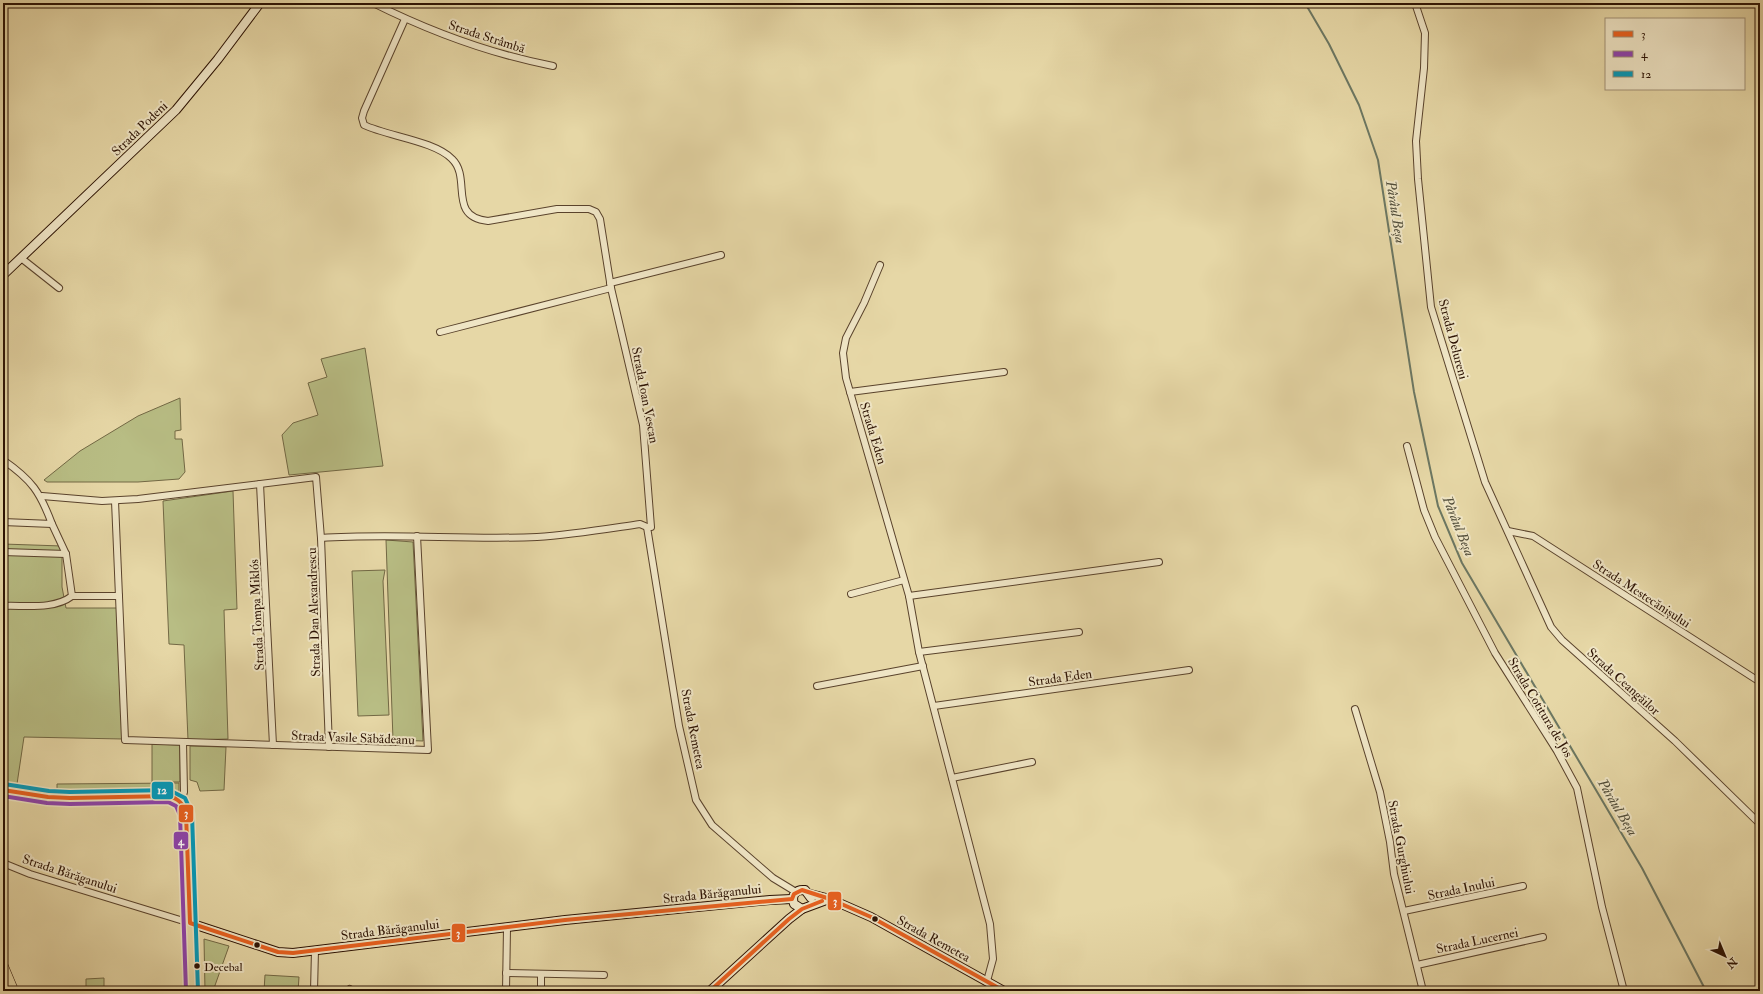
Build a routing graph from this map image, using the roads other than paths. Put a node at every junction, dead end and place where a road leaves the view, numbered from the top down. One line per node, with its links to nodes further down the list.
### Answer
1 (260, 3): 7 (street, Strada Podeni)
2 (373, 3): 4 (street, Strada Strâmbă)
3 (1415, 3): 23 (street, Strada Delureni)
4 (405, 19): 5 (street, Strada Strâmbă); 10 (street, Strada Ioan Vescan)
5 (553, 66)
6 (721, 255): 10 (street)
7 (21, 258): 9 (street, Strada Podeni); 11 (street)
8 (880, 265): 14 (street, Strada Eden)
9 (3, 275)
10 (611, 286): 12 (street); 22 (street, Strada Ioan Vescan)
11 (59, 288)
12 (440, 332)
13 (1004, 372): 14 (street, Strada Eden)
14 (850, 392): 29 (street, Strada Eden)
15 (1407, 446): 78 (street, Strada Cotitura de Jos)
16 (3, 460): 18 (street)
17 (260, 484): 19 (street); 25 (street, Strada Dan Alexandrescu); 44 (street, Strada Tompa Miklós)
18 (42, 496): 19 (street); 21 (street)
19 (115, 501): 32 (street, Strada Vasile Săbădeanu)
20 (3, 522): 21 (street)
21 (52, 524): 27 (street)
22 (647, 527): 24 (street); 53 (street, Strada Remetea)
23 (1508, 531): 39 (street, Strada Mestecănișului); 50 (street, Strada Ceangăilor)
24 (417, 536): 25 (street); 45 (street, Strada Vasile Săbădeanu)
25 (321, 538): 45 (street, Strada Dan Alexandrescu)
26 (3, 552): 27 (street)
27 (66, 554): 31 (street)
28 (1159, 562): 33 (street)
29 (904, 580): 30 (street); 33 (street, Strada Eden)
30 (851, 594)
31 (72, 596): 32 (street); 34 (street)
32 (119, 596): 43 (street, Strada Vasile Săbădeanu)
33 (909, 596): 36 (street, Strada Eden)
34 (3, 606)
35 (1079, 632): 36 (street)
36 (920, 652): 37 (street, Strada Eden)
37 (923, 666): 40 (street); 41 (street, Strada Eden)
38 (1189, 670): 41 (street, Strada Eden)
39 (1760, 682)
40 (818, 686)
41 (934, 706): 47 (street, Strada Eden)
42 (1355, 709): 58 (street, Strada Gurghiului)
43 (183, 742): 44 (street, Strada Vasile Săbădeanu); 49 (street)
44 (274, 745): 45 (street, Strada Vasile Săbădeanu)
45 (329, 747)
46 (1032, 762): 47 (street)
47 (952, 778): 69 (street, Strada Eden)
48 (3, 790): 49 (main road)
49 (181, 802): 60 (main road)
50 (1760, 824)
51 (3, 863): 60 (street, Strada Bărăganului)
52 (1523, 886): 58 (street, Strada Inului)
53 (796, 892): 54 (street); 56 (street)
54 (810, 894): 55 (street, Strada Remetea); 57 (street)
55 (830, 899): 57 (street); 69 (street, Strada Remetea)
56 (793, 902): 57 (street); 59 (street); 61 (street, Strada Bărăganului)
57 (805, 907): 59 (street)
58 (1404, 911): 64 (street, Strada Gurghiului)
59 (789, 919): 75 (street)
60 (190, 923): 63 (street, Strada Bărăganului); 71 (main road)
61 (507, 928): 63 (street, Strada Bărăganului); 66 (street)
62 (1543, 937): 64 (street, Strada Lucernei)
63 (315, 950): 72 (street)
64 (1417, 964): 77 (street, Strada Gurghiului)
65 (3, 965): 70 (main road)
66 (506, 973): 67 (street); 73 (street)
67 (541, 975): 68 (street); 74 (street)
68 (604, 975)
69 (987, 981): 76 (street, Strada Remetea)
70 (14, 991)
71 (192, 991)
72 (314, 991)
73 (506, 991)
74 (541, 991)
75 (710, 991)
76 (1004, 991)
77 (1423, 991)
78 (1624, 991)

